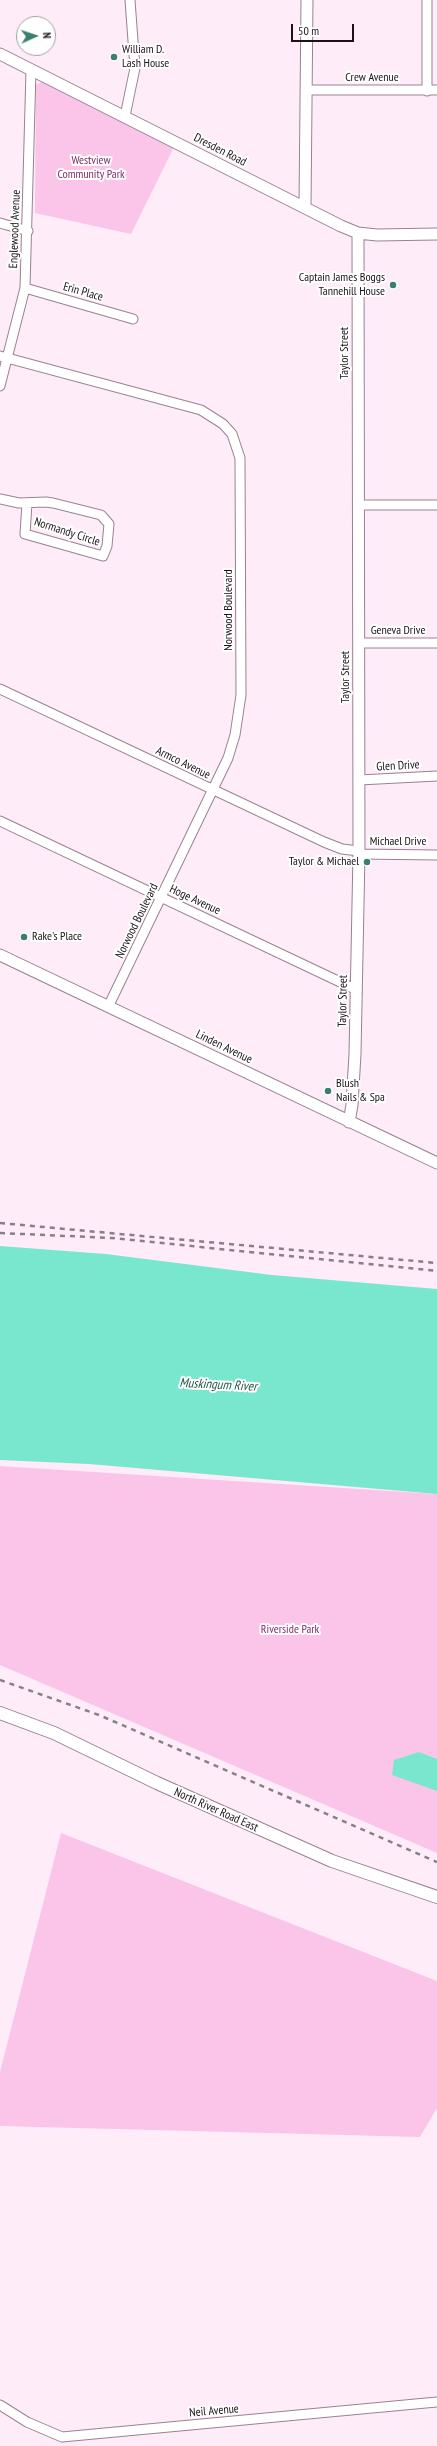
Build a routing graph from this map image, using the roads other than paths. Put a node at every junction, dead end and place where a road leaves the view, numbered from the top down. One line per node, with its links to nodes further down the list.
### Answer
1 (130, 0): 9 (street)
2 (307, 0): 6 (street)
3 (427, 0): 8 (street)
4 (0, 54): 5 (street, Dresden Road)
5 (31, 70): 9 (street, Dresden Road); 12 (street, Englewood Avenue)
6 (306, 90): 8 (street, Crew Avenue); 10 (street)
7 (437, 90): 8 (street, Crew Avenue)
8 (427, 91)
9 (125, 116): 10 (street, Dresden Road)
10 (305, 207): 13 (street, Dresden Road)
11 (0, 223): 12 (street)
12 (28, 231): 15 (street, Englewood Avenue)
13 (358, 233): 14 (street, Dresden Road); 21 (street, Taylor Street)
14 (437, 234)
15 (25, 288): 16 (street, Erin Place); 17 (street, Englewood Avenue)
16 (133, 318)
17 (3, 357): 18 (street, Englewood Avenue); 28 (street, Norwood Boulevard)
18 (0, 386)
19 (0, 499): 20 (street, Normandy Circle)
20 (27, 503): 20 (street, Normandy Circle)
21 (358, 505): 22 (street); 23 (street, Taylor Street)
22 (437, 505)
23 (360, 643): 24 (street, Geneva Drive); 27 (street, Taylor Street)
24 (437, 643)
25 (0, 689): 28 (street, Armco Avenue)
26 (437, 776): 27 (street, Glen Drive)
27 (359, 780): 30 (street, Taylor Street)
28 (212, 790): 30 (street, Armco Avenue); 32 (street, Norwood Boulevard)
29 (0, 821): 32 (street, Hoge Avenue)
30 (359, 853): 31 (street, Michael Drive); 34 (street, Taylor Street)
31 (437, 855)
32 (162, 898): 34 (street, Hoge Avenue); 35 (street, Norwood Boulevard)
33 (0, 955): 35 (street, Linden Avenue)
34 (357, 990): 36 (street, Taylor Street)
35 (108, 1007): 36 (street, Linden Avenue)
36 (349, 1122): 37 (street, Linden Avenue)
37 (437, 1163)
38 (0, 1712): 39 (main road, North River Road East)
39 (437, 1897)
40 (437, 2402): 41 (street, Neil Avenue)
41 (0, 2405)

